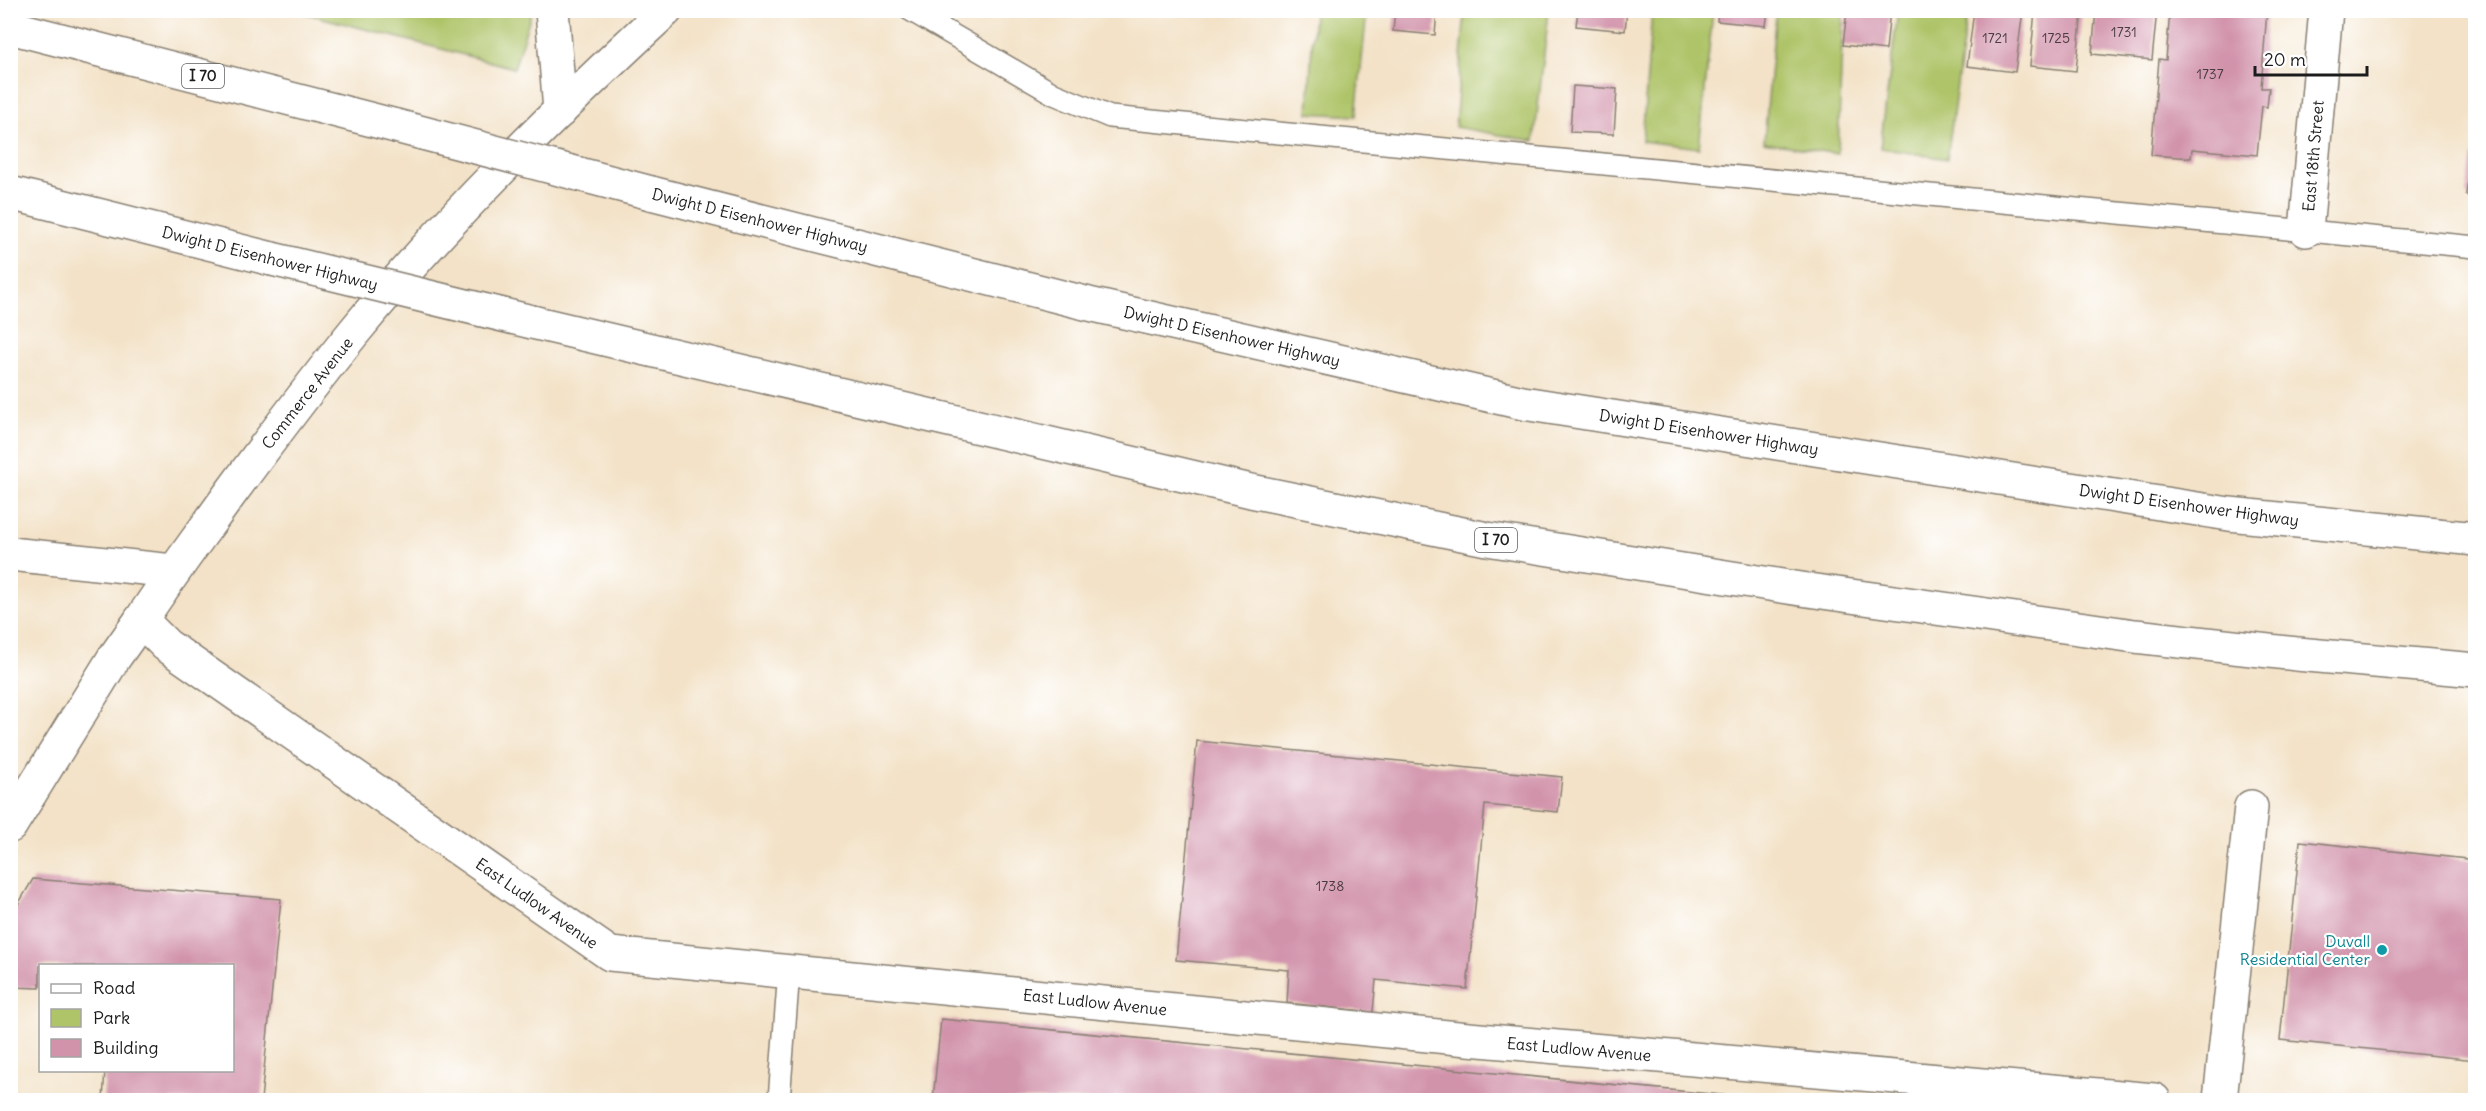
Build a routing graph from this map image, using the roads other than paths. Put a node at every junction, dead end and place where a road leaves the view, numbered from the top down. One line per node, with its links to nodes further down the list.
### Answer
1 (552, 10): 6 (main road)
2 (666, 10): 6 (main road, Commerce Avenue)
3 (910, 10): 8 (lane)
4 (2326, 10): 8 (main road, East 18th Street)
5 (10, 27): 10 (main road, Dwight D Eisenhower Highway / I 70, bridge)
6 (560, 111): 12 (main road, Commerce Avenue)
7 (10, 194): 14 (main road, Dwight D Eisenhower Highway / I 70, bridge)
8 (2306, 230): 9 (lane)
9 (2475, 247)
10 (2475, 539)
11 (10, 554): 12 (main road)
12 (173, 571): 13 (main road, Commerce Avenue)
13 (141, 620): 16 (main road, Commerce Avenue); 17 (main road, East Ludlow Avenue)
14 (2475, 670)
15 (2251, 807): 20 (main road)
16 (10, 826)
17 (789, 971): 18 (lane); 19 (main road, East Ludlow Avenue)
18 (779, 1101)
19 (2154, 1101)
20 (2220, 1101)

